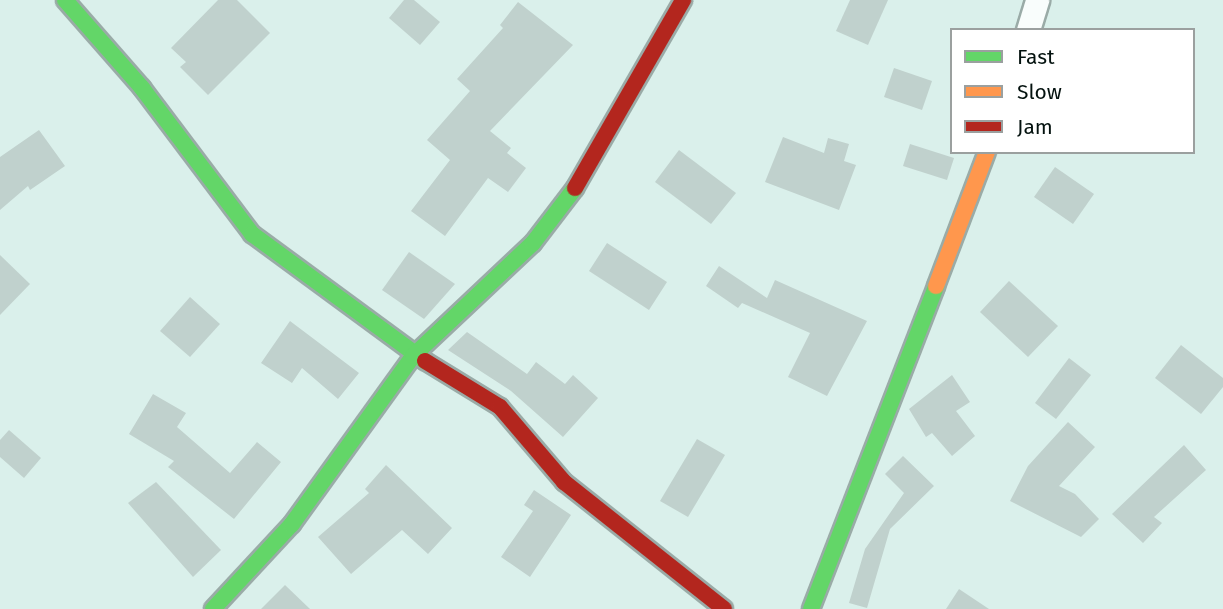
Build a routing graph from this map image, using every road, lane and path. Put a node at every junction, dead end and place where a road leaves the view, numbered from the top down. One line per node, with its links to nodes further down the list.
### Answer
1 (65, 0): 6 (street)
2 (683, 0): 6 (street)
3 (1037, 0): 4 (street)
4 (1029, 28)
5 (987, 154): 9 (street)
6 (413, 356): 7 (street); 8 (street)
7 (213, 609)
8 (724, 609)
9 (811, 609)

